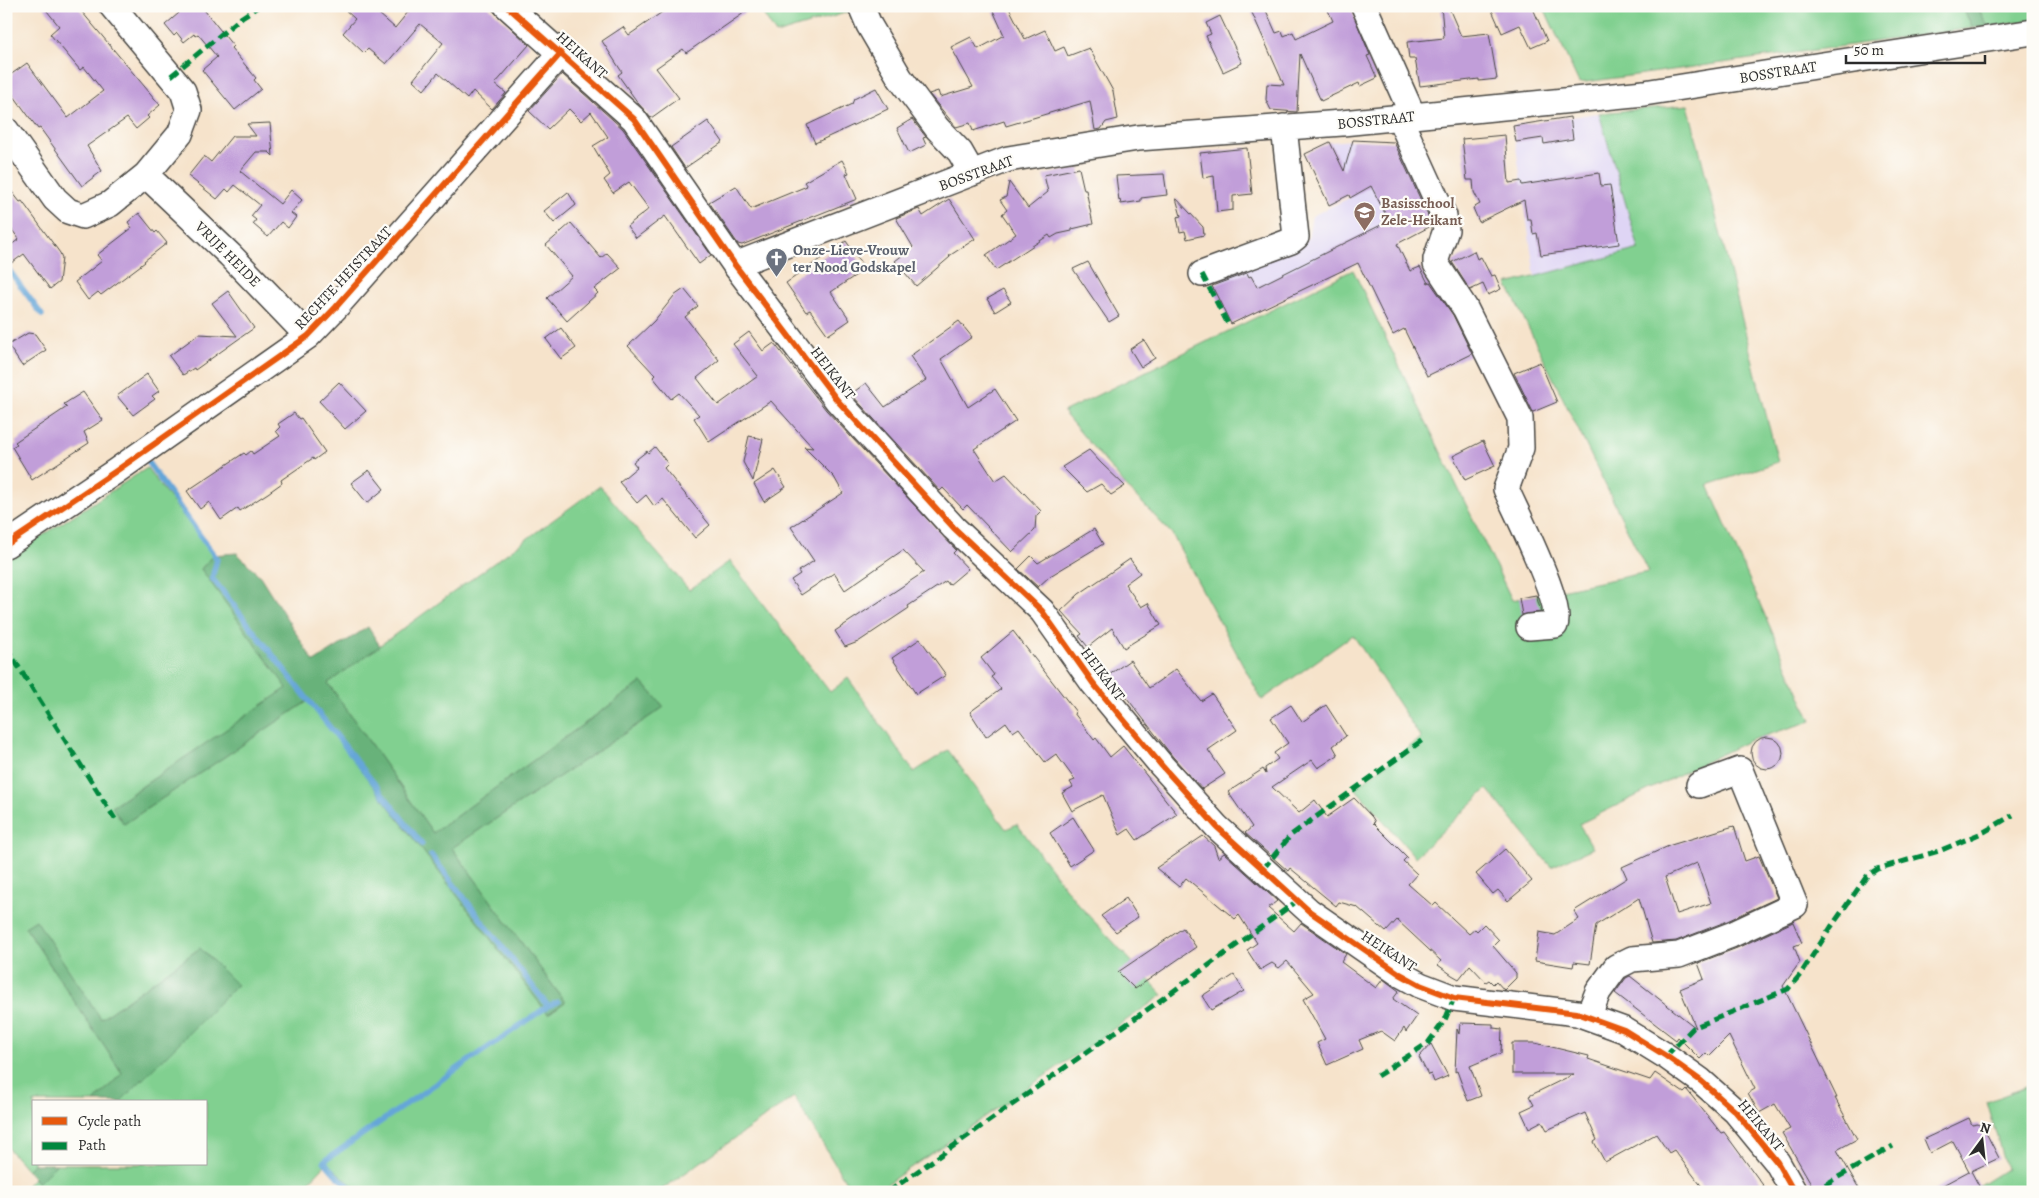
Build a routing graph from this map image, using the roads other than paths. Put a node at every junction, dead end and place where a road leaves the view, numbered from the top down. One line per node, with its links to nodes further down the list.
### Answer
1 (112, 6): 11 (street)
2 (507, 6): 6 (street, HEIKANT)
3 (861, 6): 10 (street)
4 (1364, 6): 7 (street)
5 (2033, 32): 7 (street, BOSSTRAAT)
6 (561, 53): 12 (street, HEIKANT); 14 (street, RECHTE HEISTRAAT)
7 (1406, 117): 8 (street, BOSSTRAAT); 16 (street)
8 (1284, 127): 10 (street, BOSSTRAAT); 13 (street)
9 (6, 130): 11 (street)
10 (972, 173): 12 (street, BOSSTRAAT)
11 (146, 175): 14 (street, VRIJE HEIDE)
12 (735, 264): 18 (street, HEIKANT)
13 (1202, 274)
14 (308, 336): 15 (street, RECHTE HEISTRAAT)
15 (6, 545)
16 (1529, 627)
17 (1699, 785): 18 (street)
18 (1588, 1017): 19 (street, HEIKANT)
19 (1794, 1192)

